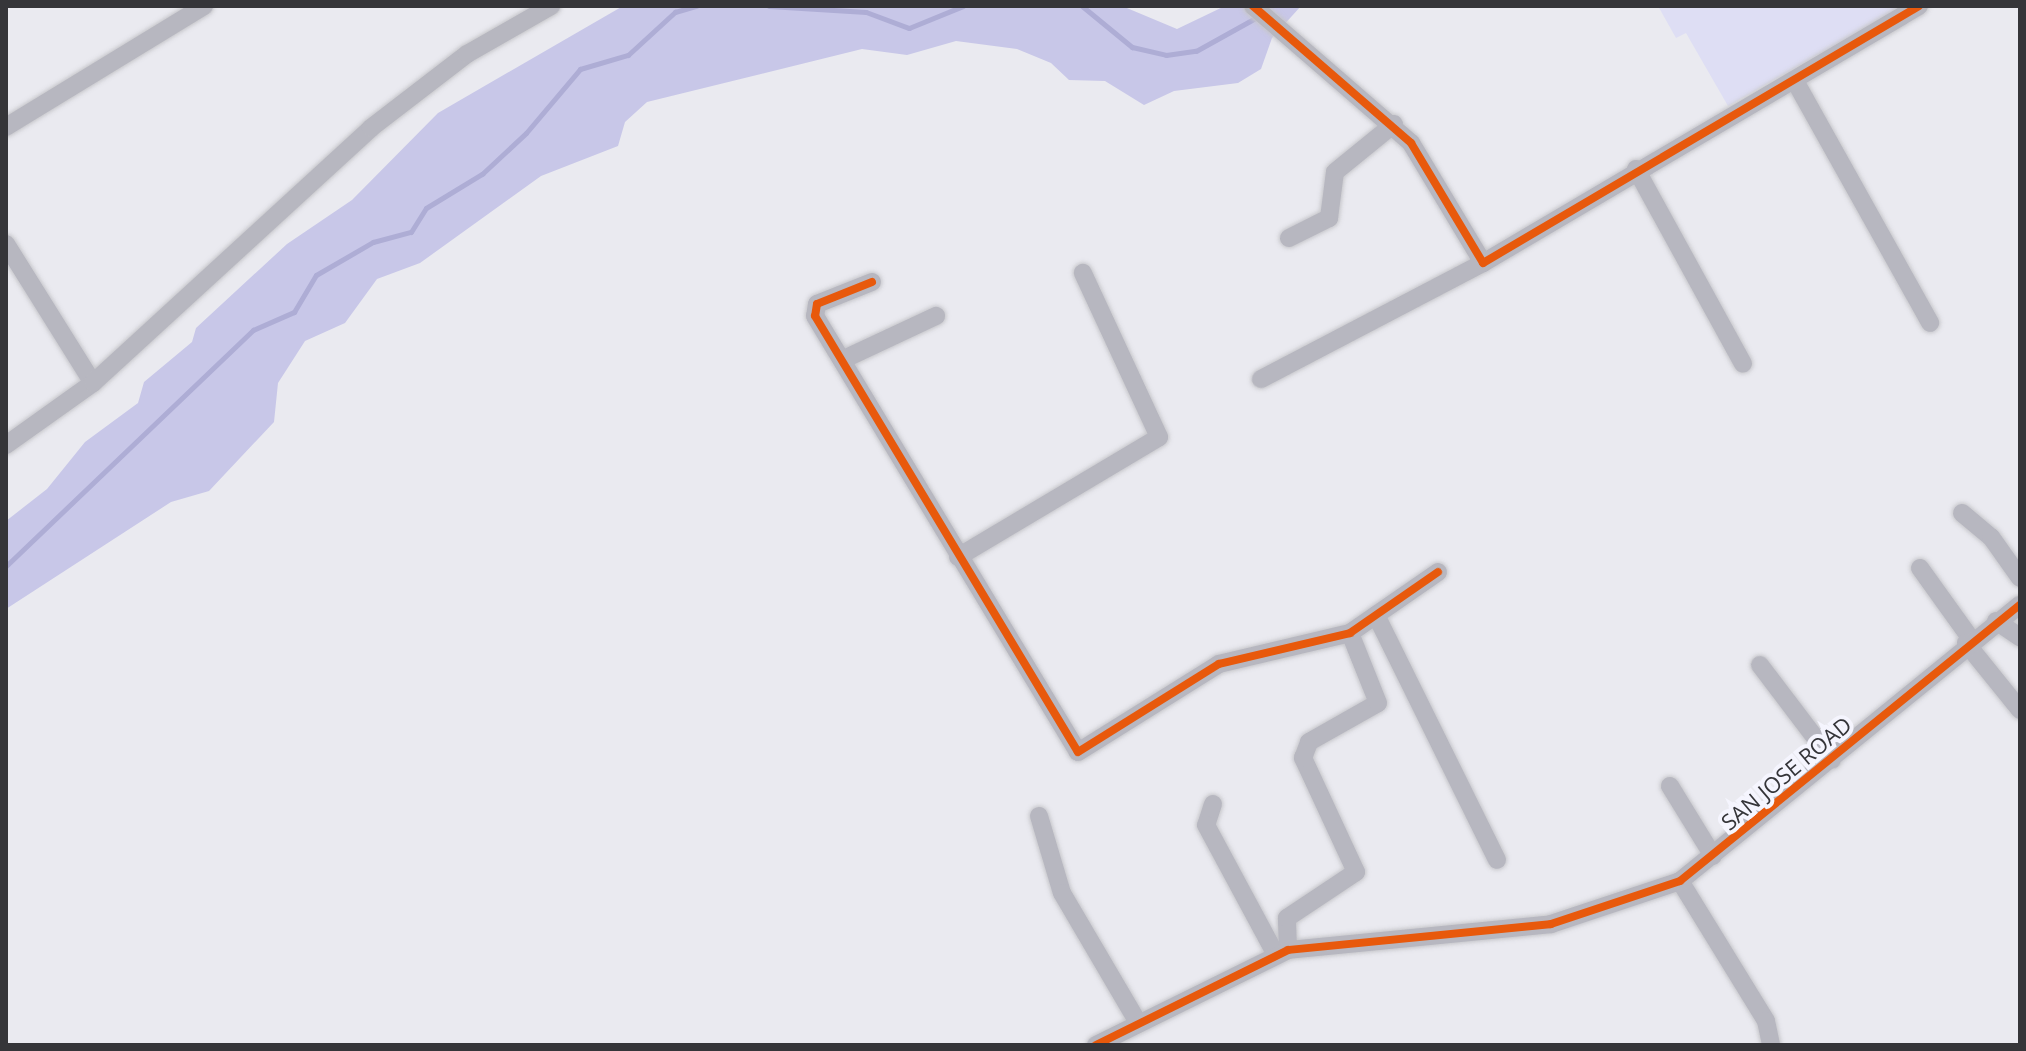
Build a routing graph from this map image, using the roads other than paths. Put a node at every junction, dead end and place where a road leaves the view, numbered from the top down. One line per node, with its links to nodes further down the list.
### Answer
1 (204, 6): 7 (street)
2 (551, 6): 19 (street)
3 (1253, 6): 6 (street)
4 (1919, 6): 5 (street)
5 (1795, 81): 8 (street); 15 (street)
6 (1394, 124): 9 (street); 11 (street)
7 (6, 127)
8 (1636, 169): 11 (street); 17 (street)
9 (1289, 238)
10 (6, 244): 19 (street)
11 (1483, 263): 18 (street)
12 (1083, 273): 22 (street)
13 (872, 282): 16 (street)
14 (936, 316): 16 (street)
15 (1930, 323)
16 (842, 360): 22 (street)
17 (1743, 364)
18 (1261, 379)
19 (93, 383): 20 (street)
20 (6, 445)
21 (1962, 513): 25 (street)
22 (958, 557): 29 (street)
23 (1920, 568): 31 (street)
24 (1438, 572): 27 (street)
25 (2020, 578)
26 (2020, 605): 28 (street, SAN JOSE ROAD)
27 (1376, 615): 29 (street); 39 (street)
28 (1996, 621): 30 (street); 31 (street, SAN JOSE ROAD)
29 (1350, 633): 41 (street)
30 (2020, 637)
31 (1968, 641): 33 (street); 34 (street, SAN JOSE ROAD)
32 (1760, 665): 34 (street)
33 (2020, 710)
34 (1832, 760): 38 (street, SAN JOSE ROAD)
35 (1670, 786): 38 (street)
36 (1213, 804): 41 (street)
37 (1039, 816): 42 (street)
38 (1713, 856): 40 (street, SAN JOSE ROAD)
39 (1497, 860)
40 (1680, 881): 41 (street, SAN JOSE ROAD); 44 (street)
41 (1282, 952): 42 (street, SAN JOSE ROAD)
42 (1136, 1019): 43 (street, SAN JOSE ROAD)
43 (1096, 1045)
44 (1771, 1045)

